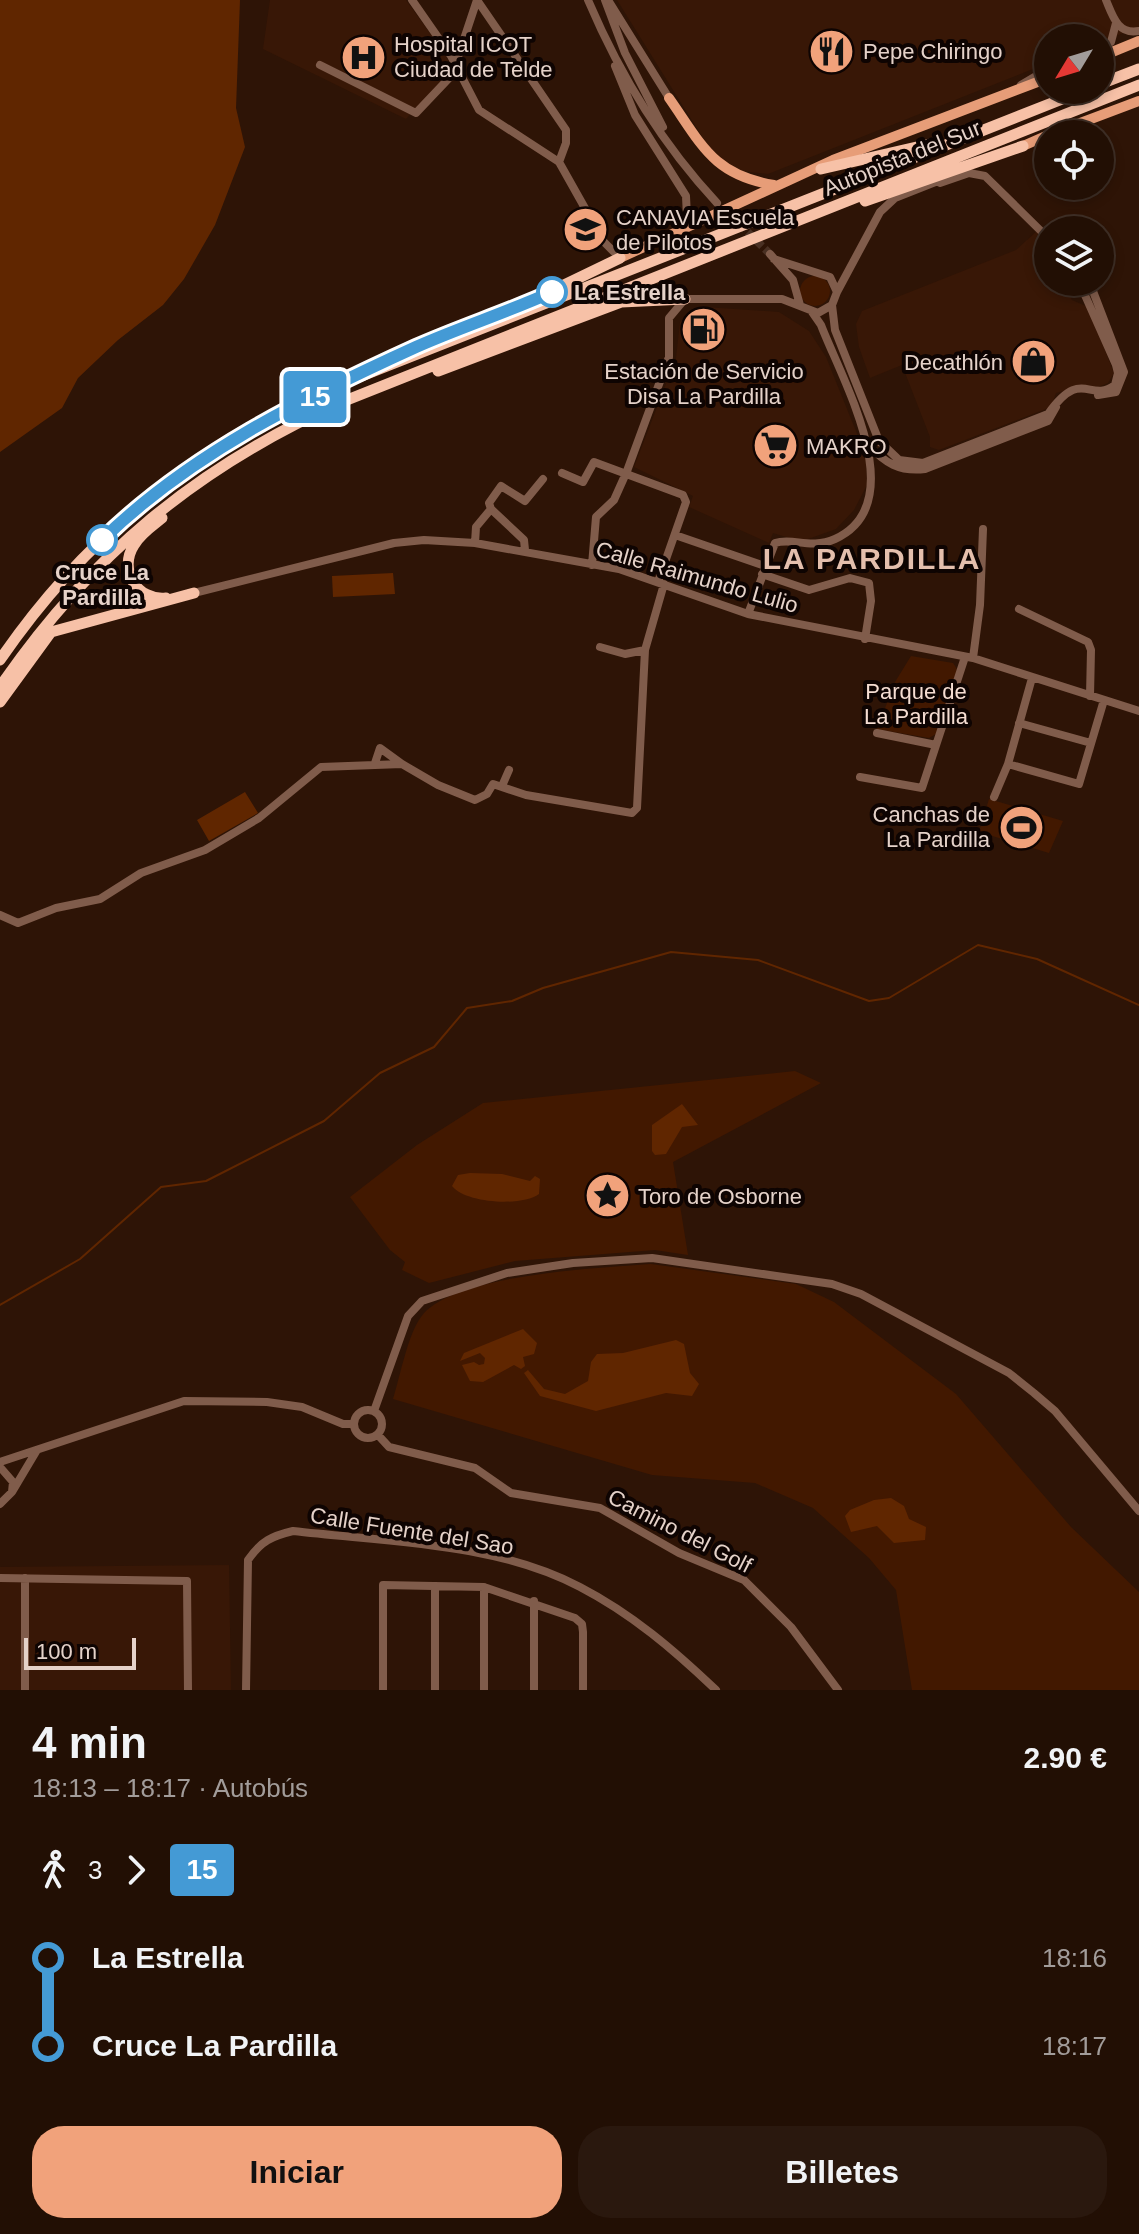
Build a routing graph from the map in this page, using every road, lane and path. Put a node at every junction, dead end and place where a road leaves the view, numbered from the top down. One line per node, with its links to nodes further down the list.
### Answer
1 (412, 0): 13 (street)
2 (477, 0): 13 (street); 27 (street)
3 (588, 0): 10 (street)
4 (606, 0): 20 (street); 28 (street)
5 (1106, 0): 6 (street)
6 (1116, 23): 7 (street); 8 (street)
7 (1114, 31)
8 (1139, 31)
9 (1139, 41): 11 (main road)
10 (611, 50): 28 (street); 35 (street)
11 (1114, 51)
12 (320, 65): 13 (street)
13 (455, 66): 27 (street)
14 (1139, 68): 16 (highway)
15 (1034, 77): 19 (street)
16 (1114, 78)
17 (1034, 83): 19 (main road)
18 (1139, 85): 33 (highway, Autopista del Sur)
19 (1001, 96): 29 (main road)
20 (669, 98): 30 (main road)
21 (1139, 101): 23 (main road)
22 (1050, 104): 24 (highway, Autopista del Sur)
23 (1089, 120)
24 (966, 137): 29 (highway); 46 (highway, Autopista del Sur)
25 (1034, 142): 26 (main road)
26 (1023, 146): 31 (street); 33 (highway)
27 (559, 162): 36 (street)
28 (689, 168): 32 (street)
29 (821, 169): 30 (main road)
30 (776, 185): 35 (main road)
31 (923, 187): 34 (street); 39 (street)
32 (717, 203)
33 (803, 219): 47 (highway, Autopista del Sur)
34 (1034, 224)
35 (676, 234): 37 (main road)
36 (604, 242): 37 (street); 38 (street)
37 (620, 258): 38 (highway)
38 (601, 266): 46 (highway)
39 (837, 292): 43 (street); 44 (street)
40 (1092, 296): 43 (street)
41 (1093, 296): 48 (street)
42 (685, 299): 44 (street); 47 (highway); 49 (street)
43 (832, 305): 45 (street)
44 (800, 306): 45 (street)
45 (812, 312): 48 (street)
46 (334, 387): 68 (highway, Autopista del Sur)
47 (342, 402): 52 (highway, Autopista del Sur)
48 (868, 444): 59 (street)
49 (627, 471): 50 (street); 55 (street); 58 (street)
50 (562, 473)
51 (543, 479): 53 (street)
52 (182, 493): 61 (highway); 70 (highway, Autopista del Sur)
53 (491, 509): 56 (street); 57 (street)
54 (983, 529): 67 (street)
55 (675, 535): 59 (street); 60 (street)
56 (475, 543): 57 (street, Calle Raimundo Lulio); 61 (street, Calle Raimundo Lulio)
57 (525, 550): 58 (street, Calle Raimundo Lulio)
58 (592, 565): 60 (street, Calle Raimundo Lulio)
59 (764, 570): 63 (street); 64 (street)
60 (661, 583): 63 (street, Calle Raimundo Lulio); 66 (street)
61 (194, 593): 73 (highway)
62 (1019, 609): 71 (street)
63 (748, 614): 64 (street, Calle Raimundo Lulio)
64 (865, 639): 67 (street, Calle Raimundo Lulio)
65 (600, 647): 66 (street)
66 (645, 650): 84 (street)
67 (969, 657): 69 (street, Calle Raimundo Lulio); 78 (street)
68 (0, 660)
69 (1032, 678): 71 (street, Calle Raimundo Lulio); 75 (street)
70 (0, 687)
71 (1090, 696): 72 (street, Calle Raimundo Lulio)
72 (1104, 700): 74 (street, Calle Raimundo Lulio); 77 (street)
73 (0, 702)
74 (1139, 711)
75 (1019, 723): 77 (street); 81 (street)
76 (877, 733): 78 (street)
77 (1091, 743): 81 (street)
78 (936, 745): 83 (street)
79 (375, 763): 80 (street); 80 (street); 86 (street)
80 (402, 764): 84 (street)
81 (1008, 764): 85 (street)
82 (509, 770): 84 (street)
83 (860, 777)
84 (502, 786)
85 (994, 797)
86 (0, 915)
87 (374, 1411): 88 (street); 89 (street); 94 (street)
88 (354, 1424): 89 (street); 90 (street)
89 (378, 1435): 109 (street, Camino del Golf)
90 (40, 1447): 91 (street); 92 (street)
91 (0, 1464): 92 (street)
92 (12, 1492): 93 (street)
93 (0, 1504)
94 (1139, 1511)
95 (0, 1578): 96 (street)
96 (25, 1578): 100 (street); 101 (street)
97 (435, 1586): 98 (street); 103 (street); 104 (street)
98 (484, 1587): 99 (street); 105 (street)
99 (534, 1601): 106 (street); 107 (street)
100 (25, 1690)
101 (188, 1690)
102 (246, 1690): 108 (street, Calle Fuente del Sao)
103 (383, 1690)
104 (435, 1690)
105 (484, 1690)
106 (534, 1690)
107 (583, 1690)
108 (716, 1690)
109 (838, 1690)

